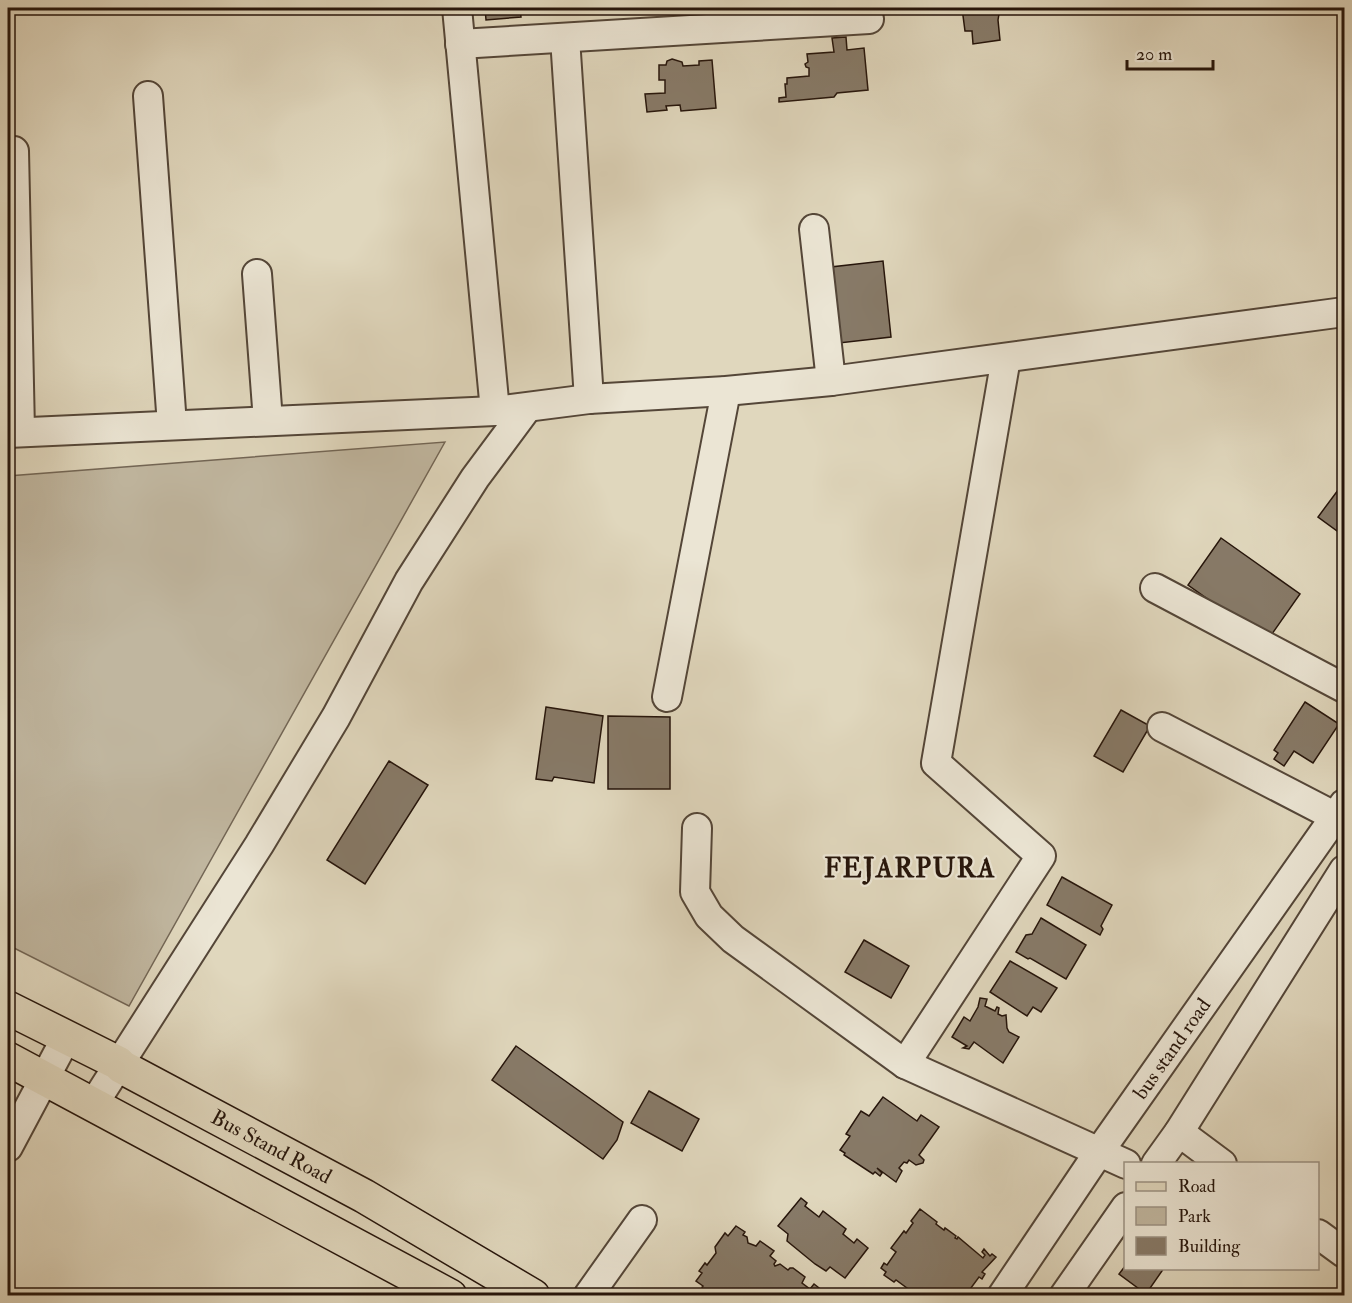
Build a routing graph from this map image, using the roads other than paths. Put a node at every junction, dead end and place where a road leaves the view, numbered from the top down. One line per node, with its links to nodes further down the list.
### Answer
1 (457, 8): 4 (street)
2 (869, 19): 3 (street)
3 (564, 38): 4 (street); 13 (street)
4 (460, 44): 15 (street)
5 (148, 96): 17 (street)
6 (14, 152): 18 (street)
7 (814, 229): 11 (street)
8 (257, 274): 16 (street)
9 (1344, 312): 10 (street)
10 (1006, 358): 11 (street); 30 (street)
11 (831, 381): 12 (street)
12 (726, 391): 13 (street); 21 (street)
13 (589, 399): 14 (street)
14 (527, 408): 15 (street); 29 (street)
15 (495, 411): 16 (street)
16 (268, 421): 17 (street)
17 (172, 425): 18 (street)
18 (14, 432)
19 (1155, 588): 20 (street)
20 (1344, 688)
21 (667, 697)
22 (1162, 728): 23 (street)
23 (1340, 810): 35 (street, bus stand road)
24 (697, 828): 30 (street)
25 (1344, 870): 33 (street)
26 (8, 1008): 27 (main road, Bus Stand Road)
27 (66, 1038): 29 (main road, Bus Stand Road); 31 (street)
28 (8, 1059): 31 (main road)
29 (118, 1063): 32 (street); 45 (main road, Bus Stand Road)
30 (905, 1064): 35 (street)
31 (45, 1079): 32 (main road); 34 (street)
32 (93, 1105): 44 (main road)
33 (1179, 1132): 36 (street); 37 (street)
34 (8, 1147)
35 (1099, 1152): 38 (street); 47 (street, bus stand road)
36 (1157, 1162)
37 (1219, 1162)
38 (1124, 1164)
39 (1124, 1209): 43 (street)
40 (642, 1220): 46 (street)
41 (1319, 1235): 42 (street)
42 (1344, 1253)
43 (1069, 1294)
44 (450, 1296)
45 (533, 1296)
46 (588, 1296)
47 (1002, 1296)

